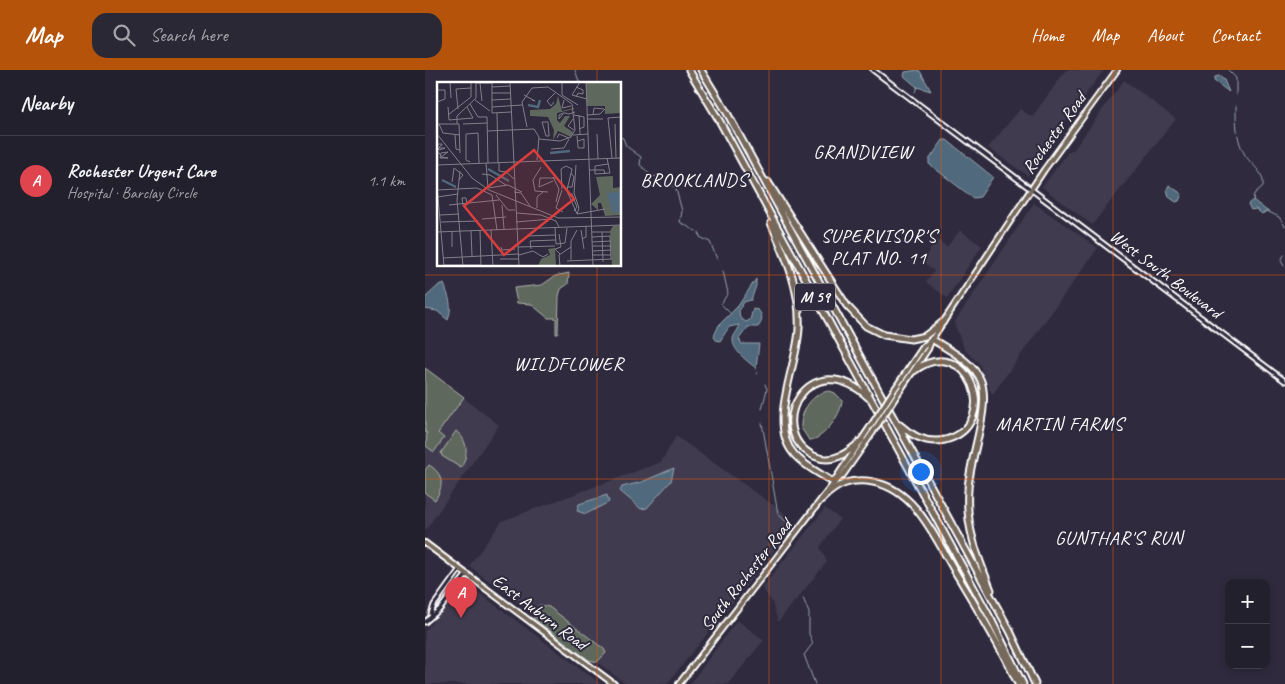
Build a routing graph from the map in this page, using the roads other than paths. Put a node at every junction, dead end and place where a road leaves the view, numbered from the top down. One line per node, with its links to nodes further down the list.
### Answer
1 (689, 70): 7 (highway, M 59)
2 (701, 70): 5 (highway, M 59)
3 (873, 70): 6 (street, West South Boulevard)
4 (1117, 70): 6 (main road, Rochester Road)
5 (745, 145): 8 (highway); 13 (highway, M 59)
6 (1031, 189): 8 (main road, South Rochester Road); 11 (street, West South Boulevard)
7 (758, 192): 12 (highway, M 59); 15 (highway)
8 (943, 322): 9 (main road, South Rochester Road)
9 (932, 339): 10 (main road, South Rochester Road); 14 (main road, South Rochester Road, bridge); 21 (highway)
10 (914, 371): 13 (highway); 15 (main road, South Rochester Road, bridge)
11 (1285, 381)
12 (873, 402): 14 (highway); 26 (highway, M 59)
13 (895, 421): 21 (highway, M 59)
14 (862, 440): 15 (main road, South Rochester Road)
15 (834, 483): 16 (main road, South Rochester Road)
16 (822, 499): 24 (main road, South Rochester Road); 25 (highway)
17 (425, 543): 18 (main road, East Auburn Road)
18 (460, 569): 19 (main road, East Auburn Road); 20 (street)
19 (467, 574): 20 (street); 23 (main road, East Auburn Road)
20 (431, 614): 22 (street)
21 (1002, 616): 27 (highway, M 59)
22 (425, 622)
23 (614, 684)
24 (679, 684)
25 (1018, 684)
26 (1023, 684)
27 (1035, 684)

